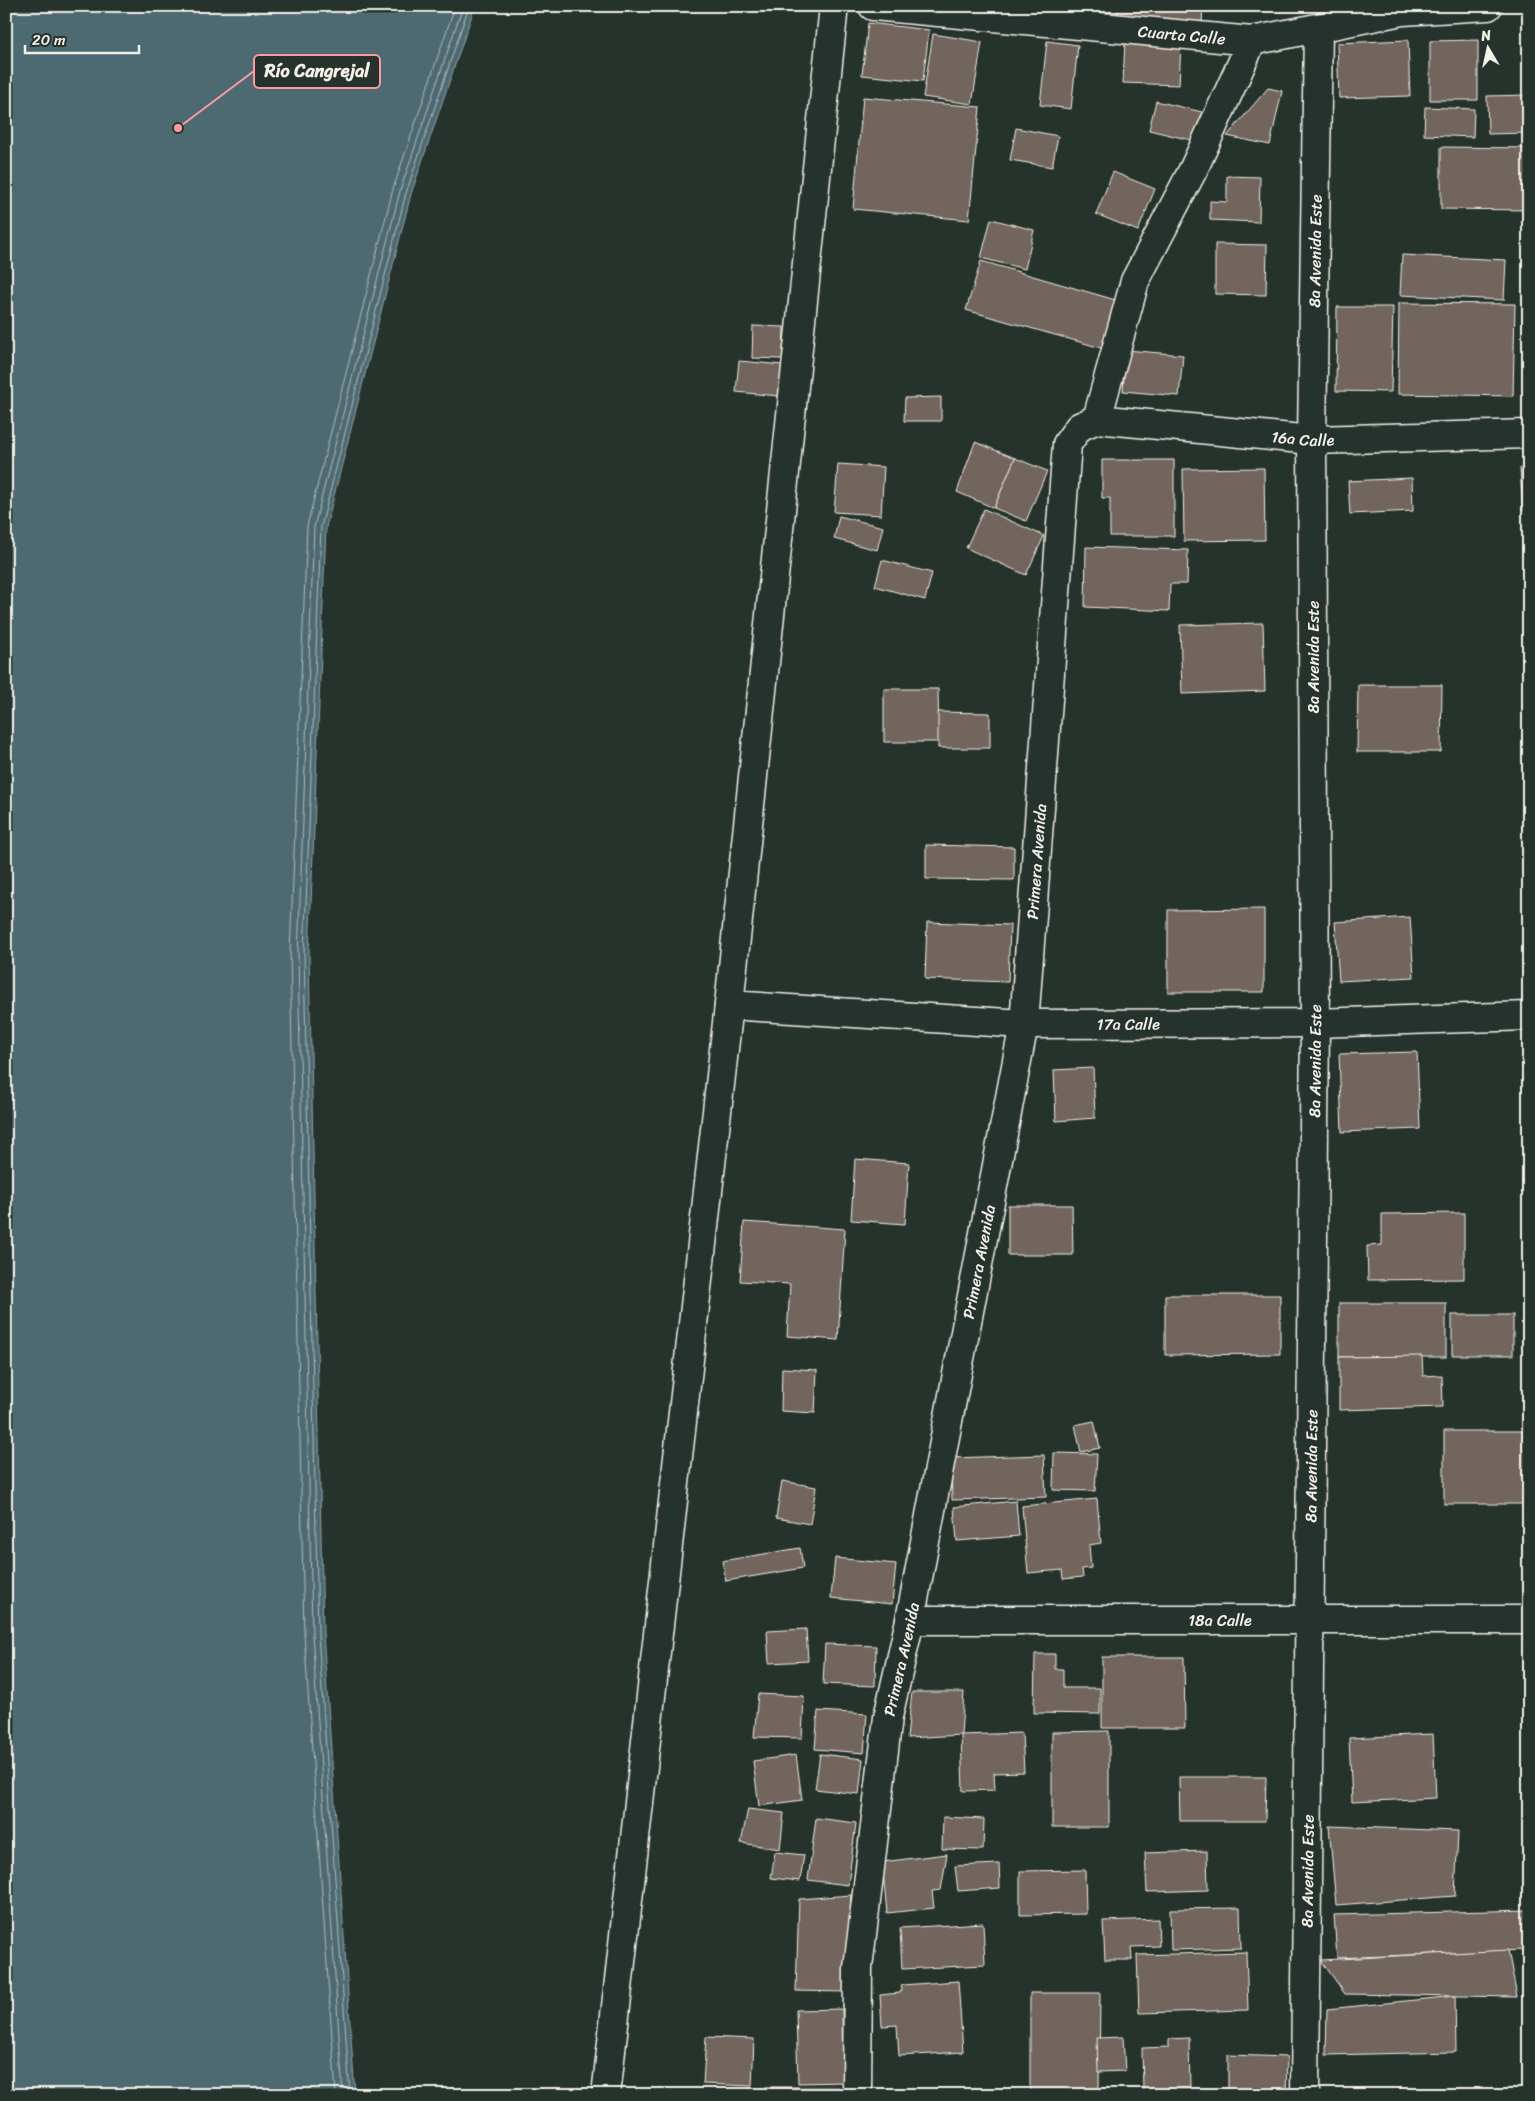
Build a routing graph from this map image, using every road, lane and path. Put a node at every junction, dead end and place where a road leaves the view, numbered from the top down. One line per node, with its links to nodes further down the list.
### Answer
1 (834, 6): 10 (street)
2 (873, 6): 6 (street, Cuarta Calle)
3 (1488, 6): 4 (street, Cuarta Calle)
4 (1403, 9): 5 (street, Cuarta Calle)
5 (1318, 29): 6 (street, Cuarta Calle); 9 (street, 8a Avenida Este)
6 (1252, 41): 7 (street, Primera Avenida)
7 (1088, 423): 9 (street, 16a Calle); 13 (street, Primera Avenida)
8 (1529, 434): 9 (street, 16a Calle)
9 (1312, 440): 12 (street, 8a Avenida Este)
10 (729, 1006): 13 (street, 17a Calle); 17 (street)
11 (1529, 1016): 12 (street, 17a Calle)
12 (1315, 1023): 13 (street, 17a Calle); 14 (street, 8a Avenida Este)
13 (1024, 1024): 15 (street, Primera Avenida)
14 (1310, 1619): 15 (street, 18a Calle); 16 (street, 18a Calle); 19 (street, 8a Avenida Este)
15 (910, 1620): 18 (street, Primera Avenida)
16 (1529, 1620)
17 (606, 2095)
18 (857, 2095)
19 (1305, 2095)

